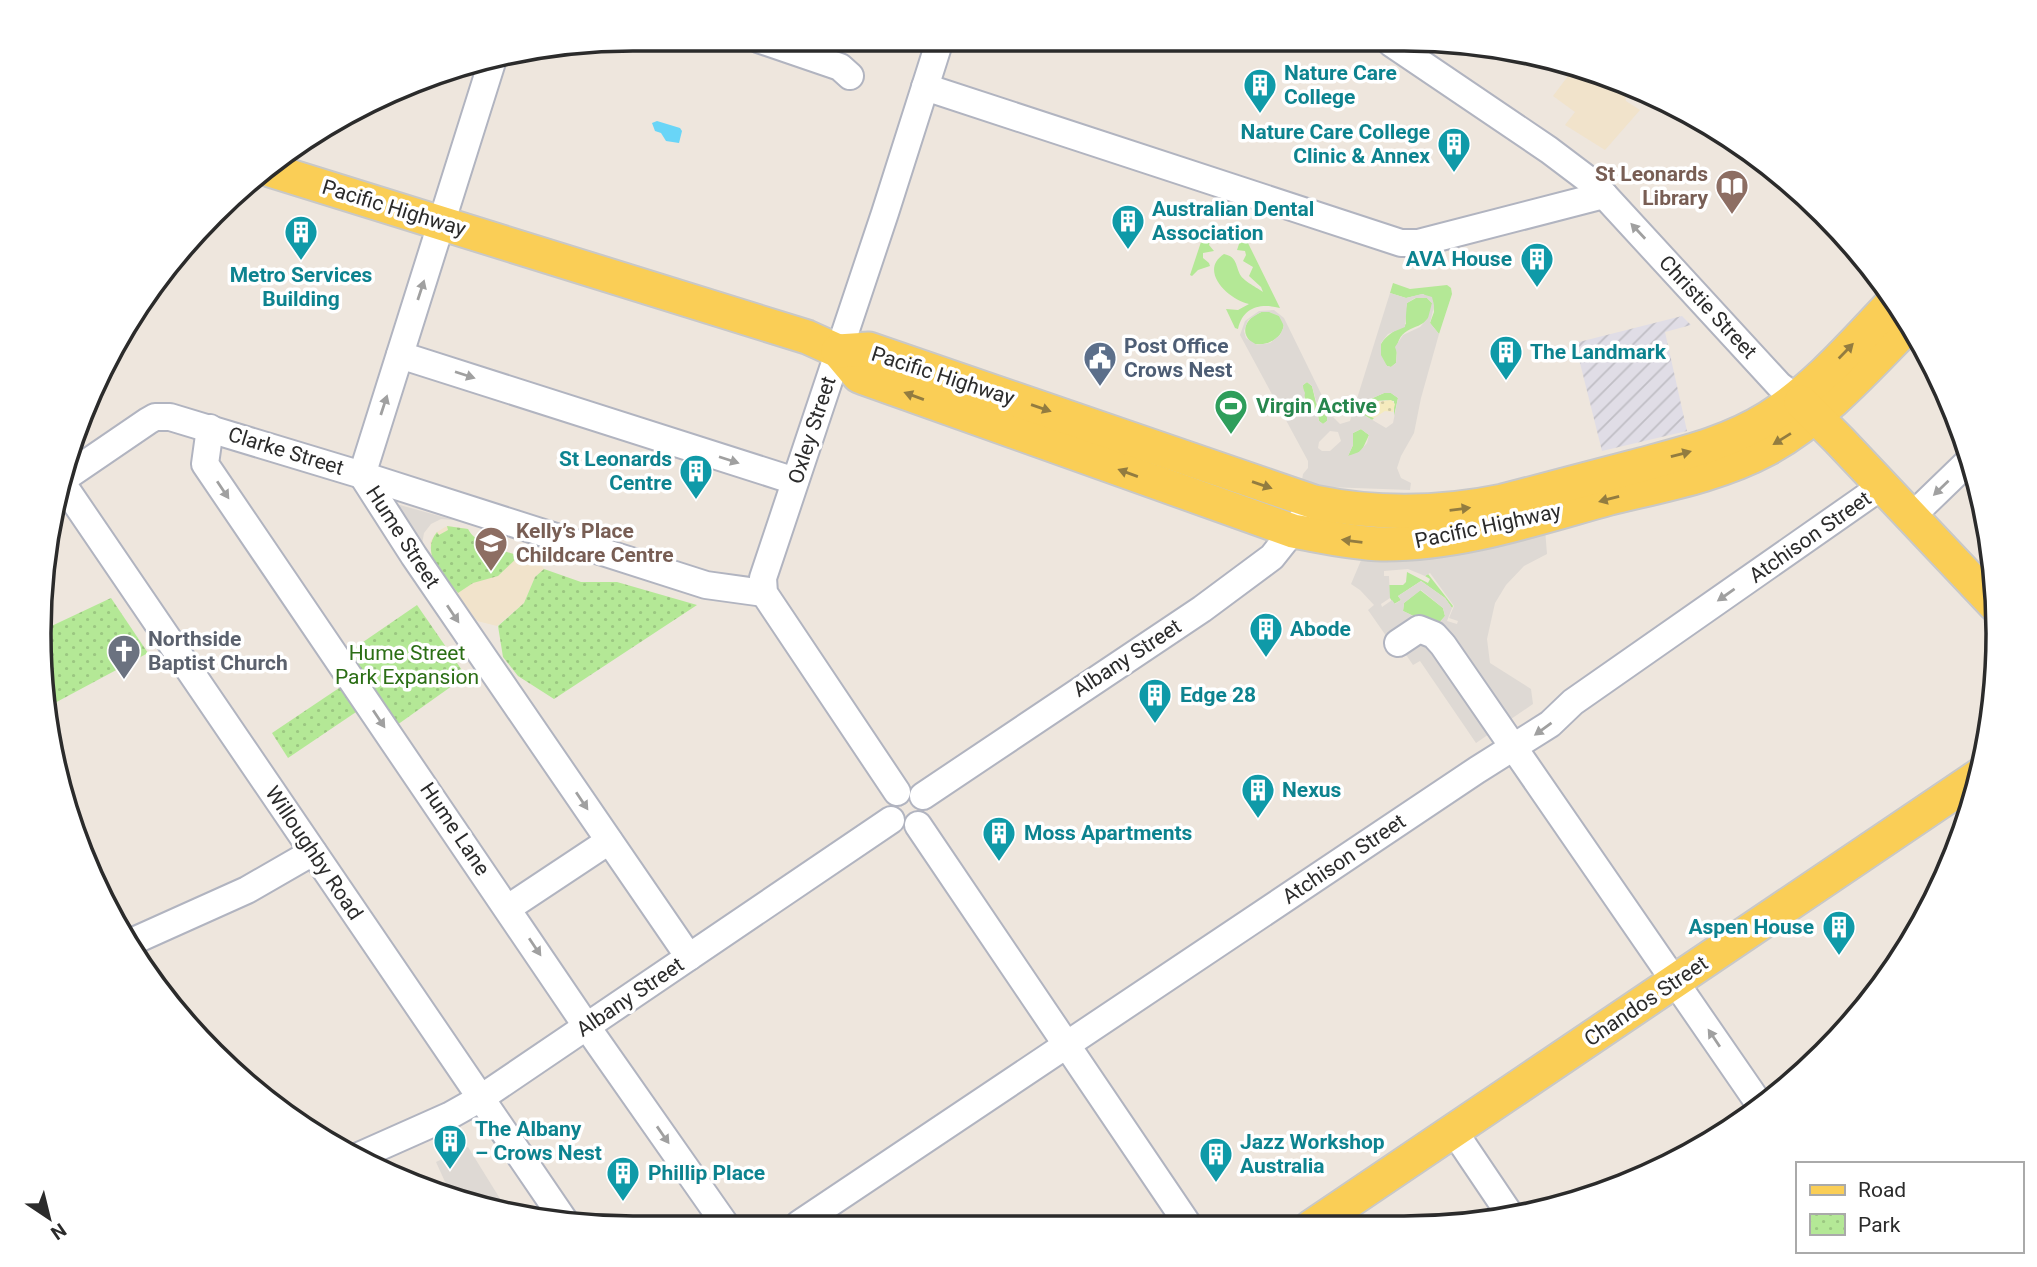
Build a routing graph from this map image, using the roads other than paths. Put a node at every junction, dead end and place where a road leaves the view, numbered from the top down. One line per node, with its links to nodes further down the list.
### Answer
1 (794, 51): 5 (street)
2 (936, 51): 6 (street, Oxley Street)
3 (1403, 51): 8 (street, Christie Street)
4 (490, 69): 9 (street, Hume Street)
5 (850, 76)
6 (925, 87): 8 (street); 12 (street, Oxley Street)
7 (277, 172): 9 (main road, Pacific Highway)
8 (1604, 194): 14 (street, Christie Street, one-way to 8)
9 (443, 223): 12 (main road, Pacific Highway); 13 (street, Hume Street, one-way to 9)
10 (1887, 308): 14 (main road, Pacific Highway, one-way to 10)
11 (1902, 332): 14 (main road, Pacific Highway)
12 (838, 351): 19 (street, Oxley Street); 22 (main road, Pacific Highway, one-way to 22); 24 (main road, Pacific Highway, one-way to 12)
13 (400, 355): 18 (street, Hume Street, one-way to 13); 19 (street, one-way to 19)
14 (1806, 407): 20 (main road, Christie Street); 22 (main road, Pacific Highway, one-way to 14); 24 (main road, Pacific Highway, one-way to 24)
15 (210, 428): 17 (street, Clarke Street); 18 (street, Clarke Street); 35 (street, Hume Lane, one-way to 35)
16 (1962, 469): 23 (street, one-way to 23)
17 (74, 473)
18 (362, 475): 25 (street, Clarke Street); 33 (street, Hume Street, one-way to 33)
19 (795, 481): 25 (street, Oxley Street)
20 (1882, 486): 23 (main road, Christie Street); 28 (street, Atchison Street, one-way to 28)
21 (69, 491): 34 (street, Willoughby Road)
22 (1314, 502): 24 (street, Albany Street)
23 (1912, 516): 26 (main road, Christie Street)
24 (1293, 531): 30 (street, Albany Street)
25 (764, 593): 30 (street)
26 (1985, 593)
27 (1408, 636): 28 (street)
28 (1514, 749): 38 (street); 40 (street, Atchison Street)
29 (1966, 785): 38 (main road, Chandos Street)
30 (910, 794): 31 (street); 32 (street)
31 (891, 820): 32 (street); 37 (street, Albany Street)
32 (918, 825): 40 (street)
33 (610, 841): 35 (street); 37 (street, Hume Street)
34 (313, 852): 36 (street); 41 (street, Willoughby Road)
35 (508, 908): 39 (street, Hume Lane, one-way to 39)
36 (138, 939)
37 (689, 957): 39 (street, Albany Street)
38 (1675, 982): 42 (street, one-way to 38); 43 (main road, Chandos Street)
39 (587, 1027): 41 (street, Albany Street); 47 (street, Hume Lane, one-way to 47)
40 (1066, 1044): 48 (street, Atchison Street); 49 (street)
41 (481, 1098): 44 (street, Albany Street); 46 (street, Willoughby Road)
42 (1755, 1098)
43 (1453, 1130): 45 (street); 50 (main road, Chandos Street)
44 (368, 1152)
45 (1505, 1207)
46 (558, 1211)
47 (719, 1216)
48 (811, 1216)
49 (1182, 1216)
50 (1327, 1216)

